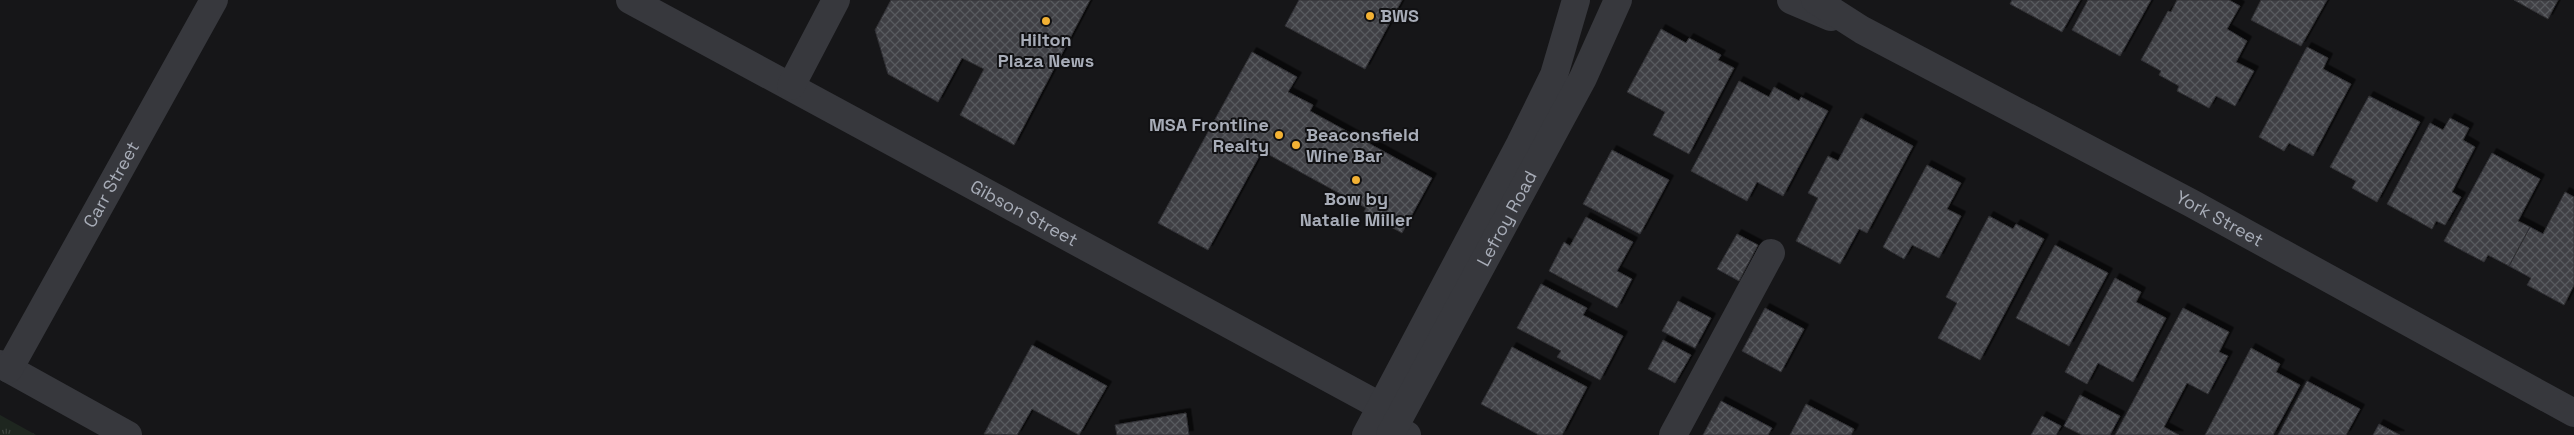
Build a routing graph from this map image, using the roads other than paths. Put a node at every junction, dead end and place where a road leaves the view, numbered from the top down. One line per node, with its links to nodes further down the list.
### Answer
1 (214, 0): 11 (street, Carr Street)
2 (630, 0): 9 (street, Gibson Street)
3 (836, 0): 9 (street)
4 (1576, 0): 13 (street, Lefroy Road)
5 (1618, 0): 13 (street, Lefroy Road)
6 (1791, 0): 8 (street, York Street)
7 (1816, 0): 8 (street, York Street)
8 (1862, 30): 12 (street, York Street)
9 (791, 86): 13 (street, Gibson Street)
10 (1771, 253): 16 (street)
11 (4, 366): 14 (street)
12 (2574, 413)
13 (1393, 426): 15 (street, Lefroy Road)
14 (128, 435)
15 (1366, 435)
16 (1673, 435)

